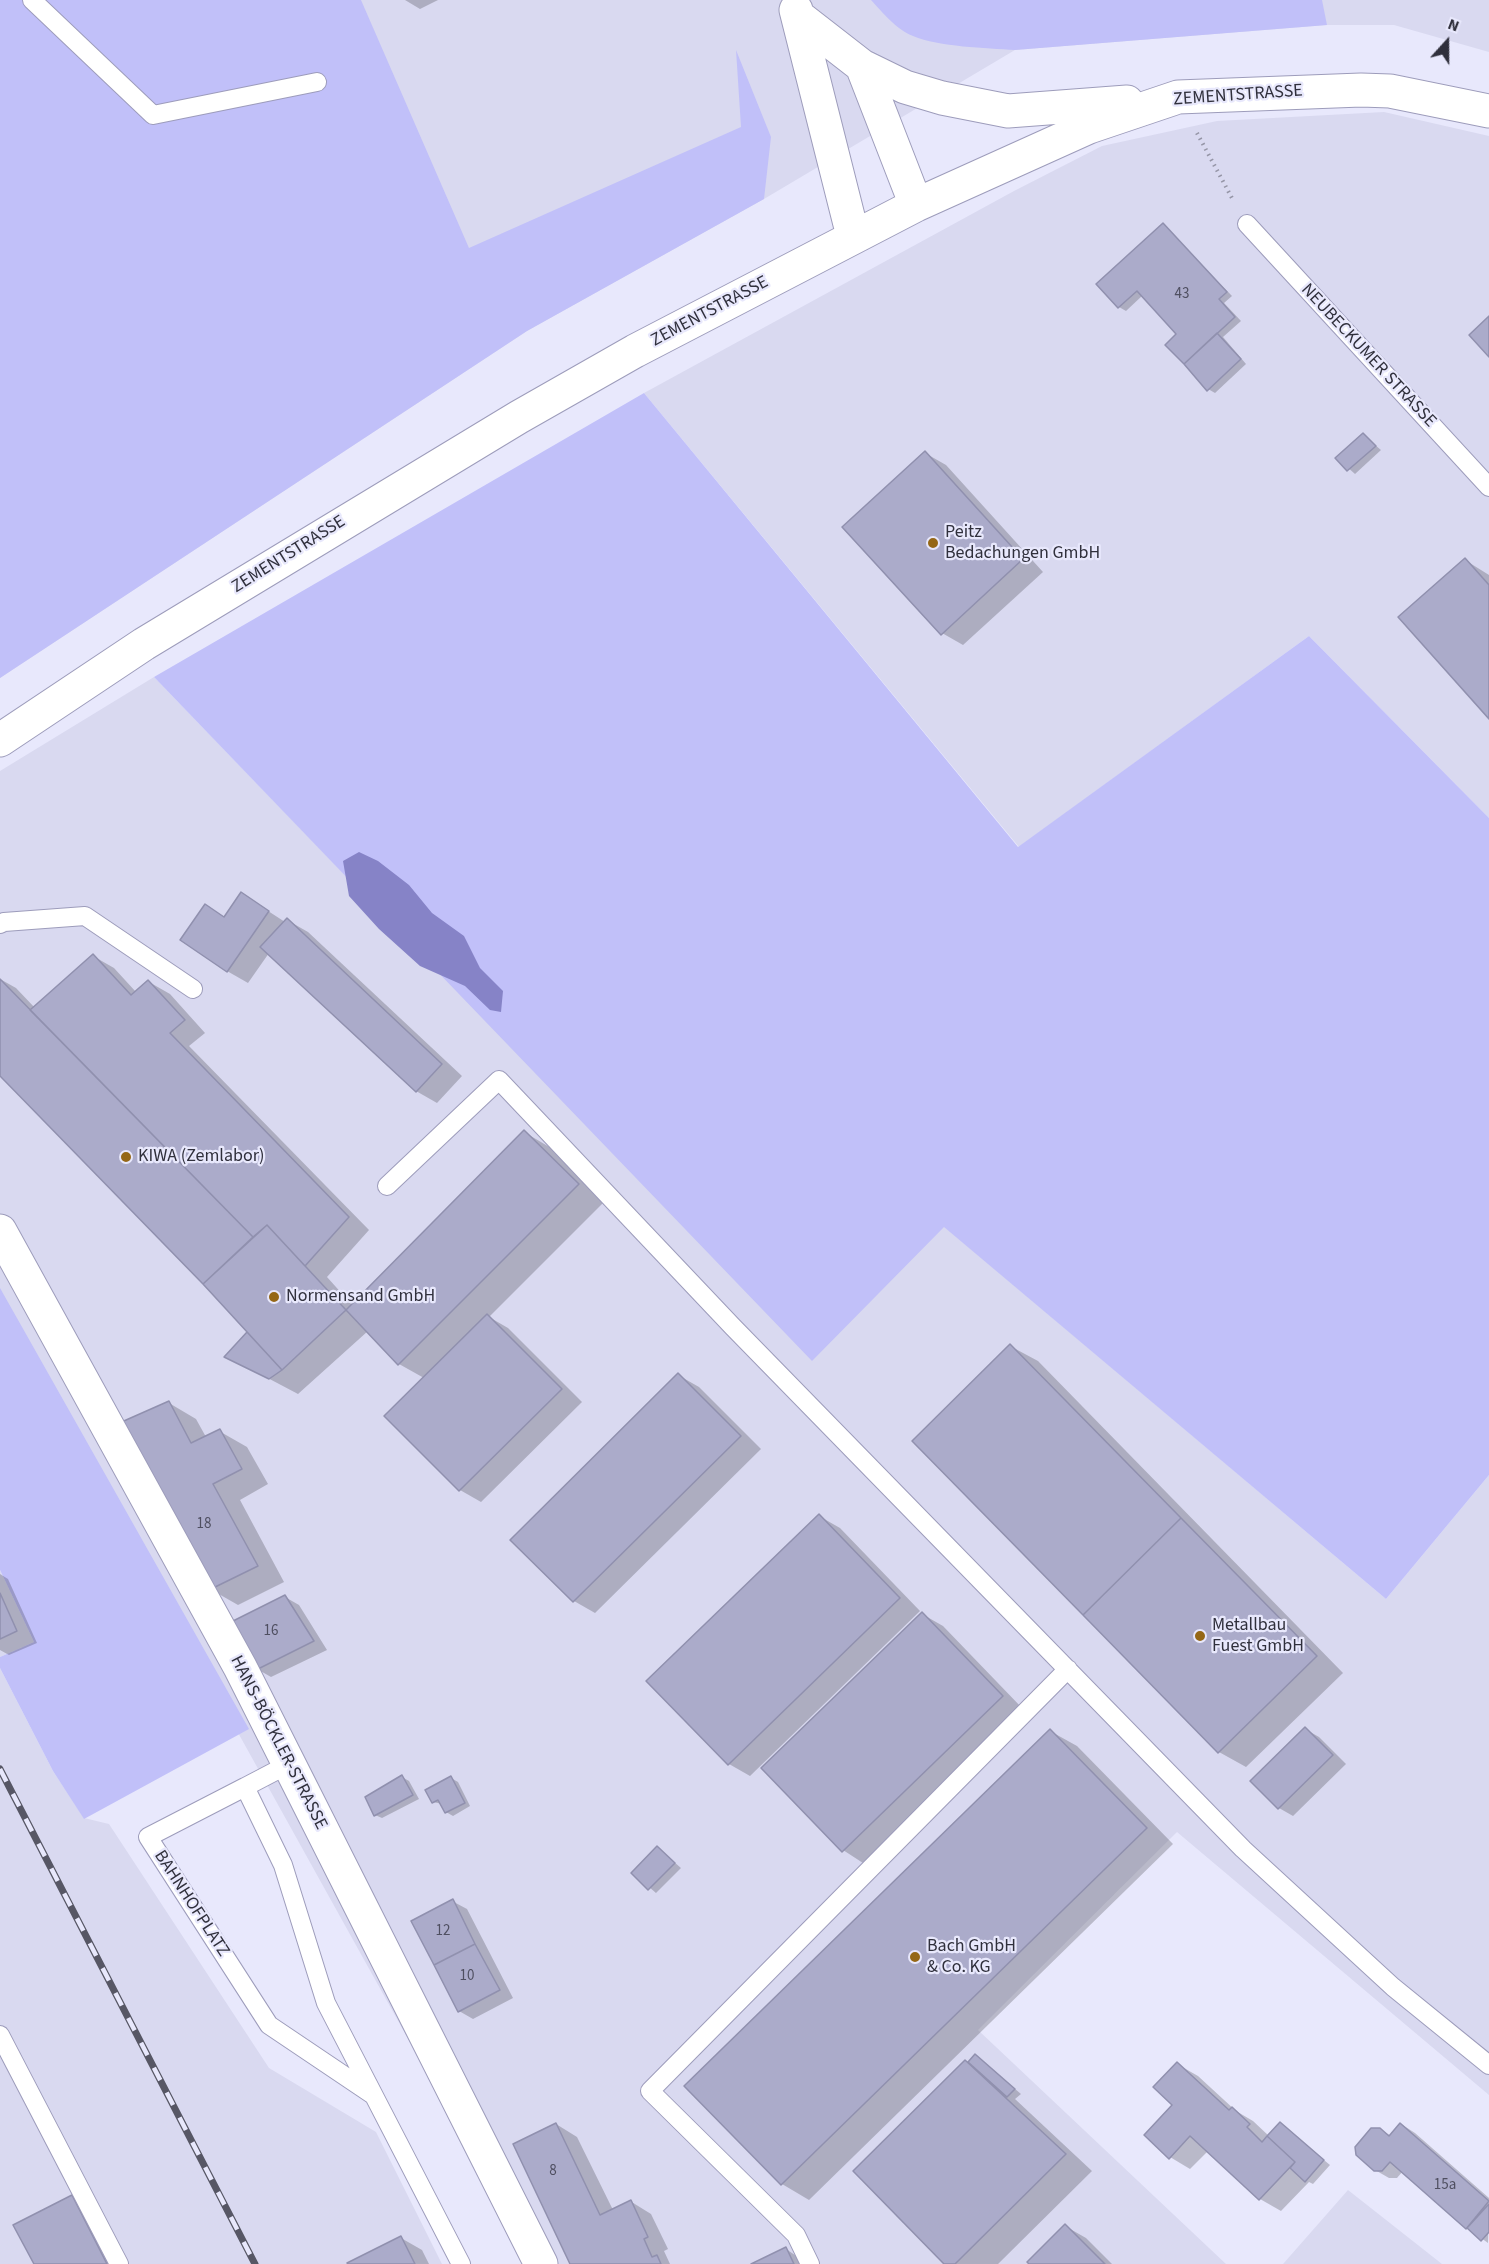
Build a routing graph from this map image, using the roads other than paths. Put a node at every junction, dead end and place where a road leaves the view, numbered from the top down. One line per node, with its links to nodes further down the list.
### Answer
1 (32, 0): 4 (lane)
2 (795, 8): 3 (street); 9 (street)
3 (862, 66): 5 (street); 7 (street)
4 (317, 82)
5 (1178, 98): 6 (street, ZEMENTSTRASSE); 7 (street, ZEMENTSTRASSE)
6 (1489, 111)
7 (916, 205): 9 (street, ZEMENTSTRASSE)
8 (1246, 224): 10 (lane, NEUBECKUMER STRASSE)
9 (853, 236): 11 (street, ZEMENTSTRASSE)
10 (1489, 488)
11 (0, 740)
12 (0, 924): 13 (lane)
13 (193, 988)
14 (387, 1186): 16 (lane)
15 (0, 1231): 17 (street, HANS-BÖCKLER-STRASSE)
16 (1068, 1669): 20 (lane); 25 (lane)
17 (289, 1764): 18 (lane); 24 (street, HANS-BÖCKLER-STRASSE)
18 (245, 1787): 21 (lane, BAHNHOFPLATZ); 21 (lane, BAHNHOFPLATZ)
19 (0, 2035): 22 (lane)
20 (1489, 2065)
21 (373, 2094): 23 (lane, BAHNHOFPLATZ)
22 (119, 2264)
23 (461, 2264)
24 (541, 2264)
25 (810, 2264)

